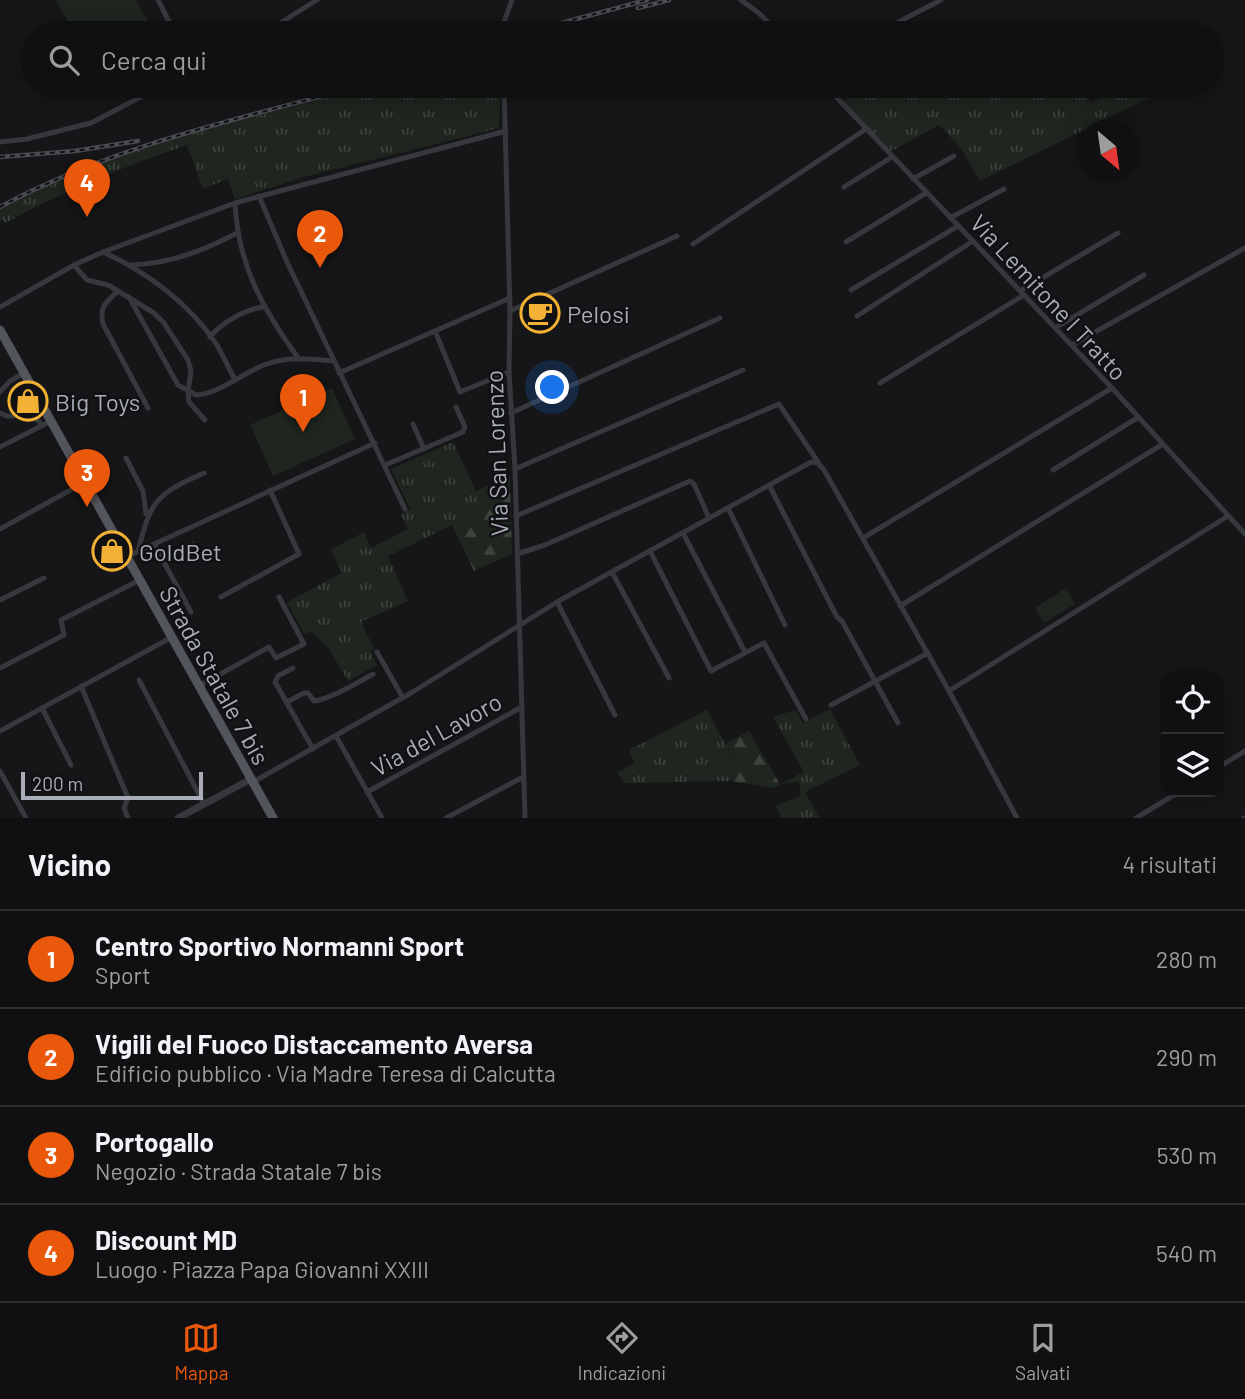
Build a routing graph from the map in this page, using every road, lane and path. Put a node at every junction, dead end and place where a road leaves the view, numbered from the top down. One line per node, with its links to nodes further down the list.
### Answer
1 (158, 0): 6 (street)
2 (317, 0): 7 (street)
3 (512, 0): 8 (street)
4 (741, 0): 9 (street)
5 (941, 0): 10 (street)
6 (169, 21)
7 (283, 21)
8 (505, 21)
9 (767, 21)
10 (900, 21)
11 (139, 98): 16 (street)
12 (505, 98): 15 (street, Via San Lorenzo)
13 (838, 98): 14 (street, Via Lemitone I Tratto)
14 (866, 129): 18 (street, Via Lemitone I Tratto); 32 (street)
15 (506, 131): 23 (street); 42 (street, Via San Lorenzo)
16 (0, 142)
17 (954, 156): 19 (street)
18 (892, 157): 19 (street, Via Lemitone I Tratto); 20 (street)
19 (914, 179): 22 (street, Via Lemitone I Tratto)
20 (844, 187)
21 (1004, 189): 25 (street)
22 (926, 193): 25 (street, Via Lemitone I Tratto); 31 (street)
23 (259, 196): 24 (street); 54 (street)
24 (235, 203): 27 (street); 34 (street)
25 (950, 218): 26 (street, Via Lemitone I Tratto)
26 (958, 226): 30 (street, Via Lemitone I Tratto); 38 (street)
27 (237, 233): 36 (street); 44 (street)
28 (1118, 233): 40 (street)
29 (677, 236): 45 (street)
30 (973, 241): 40 (street, Via Lemitone I Tratto); 46 (street)
31 (846, 242)
32 (693, 244)
33 (1245, 248): 52 (street)
34 (103, 252): 35 (street); 36 (street)
35 (74, 265): 39 (street); 43 (street)
36 (132, 265): 51 (street)
37 (1144, 275): 48 (street)
38 (851, 290)
39 (118, 291): 41 (street); 65 (street)
40 (1022, 293): 48 (street, Via Lemitone I Tratto); 60 (street)
41 (129, 297): 63 (street); 63 (street)
42 (510, 298): 45 (street, Via San Lorenzo); 50 (street)
43 (0, 307)
44 (265, 307): 51 (street); 53 (street)
45 (510, 312): 56 (street, Via San Lorenzo)
46 (858, 316)
47 (720, 318): 67 (street)
48 (1055, 328): 52 (street, Via Lemitone I Tratto)
49 (0, 330): 57 (main road, Strada Statale 7 bis)
50 (435, 331): 56 (street); 58 (street)
51 (211, 337): 59 (street)
52 (1072, 345): 61 (street, Via Lemitone I Tratto)
53 (299, 359): 54 (street); 59 (street)
54 (333, 360): 58 (street)
55 (743, 370): 78 (street)
56 (509, 372): 67 (street, Via San Lorenzo)
57 (24, 373): 62 (street); 70 (main road, Strada Statale 7 bis)
58 (339, 373): 72 (street)
59 (235, 380): 63 (street)
60 (880, 383)
61 (1112, 388): 68 (street, Via Lemitone I Tratto); 94 (street)
62 (0, 392)
63 (188, 392): 69 (street)
64 (456, 407): 75 (street)
65 (148, 408)
66 (0, 413): 70 (street)
67 (511, 413): 78 (street, Via San Lorenzo)
68 (1137, 418): 73 (street, Via Lemitone I Tratto); 80 (street)
69 (205, 420)
70 (46, 423): 74 (street); 82 (main road, Strada Statale 7 bis)
71 (413, 424): 75 (street)
72 (375, 443): 77 (street); 84 (street)
73 (1163, 444): 88 (street, Via Lemitone I Tratto); 109 (street)
74 (0, 447)
75 (424, 449): 77 (street)
76 (127, 458): 89 (street)
77 (385, 465): 86 (street)
78 (515, 469): 87 (street, Via San Lorenzo)
79 (824, 470): 83 (street); 87 (street); 94 (street)
80 (1053, 470)
81 (204, 472): 89 (street)
82 (85, 482): 91 (street); 100 (main road, Strada Statale 7 bis)
83 (769, 485): 85 (street); 122 (street)
84 (270, 490): 95 (street); 105 (street)
85 (728, 508): 90 (street); 111 (street)
86 (405, 509)
87 (516, 516): 99 (street, Via San Lorenzo)
88 (1228, 516): 93 (street, Via Lemitone I Tratto); 125 (street)
89 (146, 517): 98 (street)
90 (709, 518): 92 (street); 99 (street)
91 (0, 529)
92 (683, 533): 97 (street); 115 (street)
93 (1245, 534)
94 (863, 538): 109 (street)
95 (154, 544): 98 (street); 101 (street)
96 (193, 544): 101 (street)
97 (649, 551): 102 (street); 115 (street)
98 (138, 552): 100 (street)
99 (517, 554): 112 (street, Via San Lorenzo)
100 (128, 556): 104 (main road, Strada Statale 7 bis)
101 (162, 558): 110 (street)
102 (612, 572): 108 (street); 120 (street)
103 (44, 578): 107 (street)
104 (141, 580): 113 (main road, Strada Statale 7 bis); 117 (street)
105 (221, 597)
106 (279, 597): 124 (street)
107 (0, 600)
108 (557, 602): 112 (street); 131 (street)
109 (900, 606): 116 (street)
110 (191, 612)
111 (785, 625)
112 (520, 627): 126 (street); 129 (street, Via San Lorenzo)
113 (172, 637): 123 (street); 124 (main road, Strada Statale 7 bis)
114 (377, 652): 126 (street)
115 (745, 652): 132 (street)
116 (928, 653): 122 (street); 125 (street)
117 (0, 668)
118 (293, 668): 127 (street)
119 (373, 674): 127 (street)
120 (669, 678)
121 (139, 680): 147 (street)
122 (875, 681): 128 (street); 133 (street)
123 (81, 686): 130 (street); 150 (street)
124 (199, 686): 142 (main road, Strada Statale 7 bis)
125 (949, 691): 156 (street)
126 (403, 698): 135 (street)
127 (286, 702): 136 (street)
128 (831, 705)
129 (522, 707): 141 (street, Via San Lorenzo); 145 (street, Via del Lavoro)
130 (42, 708): 134 (street); 139 (street)
131 (615, 715)
132 (807, 719)
133 (898, 723)
134 (0, 731)
135 (336, 736): 136 (street); 145 (street)
136 (313, 749): 142 (street)
137 (1245, 751): 138 (street)
138 (1224, 764)
139 (71, 765)
140 (0, 771): 143 (street)
141 (523, 777): 154 (street); 155 (street, Via San Lorenzo)
142 (252, 780): 147 (street); 152 (main road, Strada Statale 7 bis)
143 (8, 786): 144 (street); 149 (street)
144 (0, 790)
145 (367, 792): 153 (street)
146 (1171, 797): 148 (street)
147 (204, 804): 151 (street)
148 (1139, 817)
149 (26, 818)
150 (128, 818)
151 (178, 818)
152 (273, 818)
153 (382, 818)
154 (446, 818)
155 (524, 818)
156 (1017, 818)

